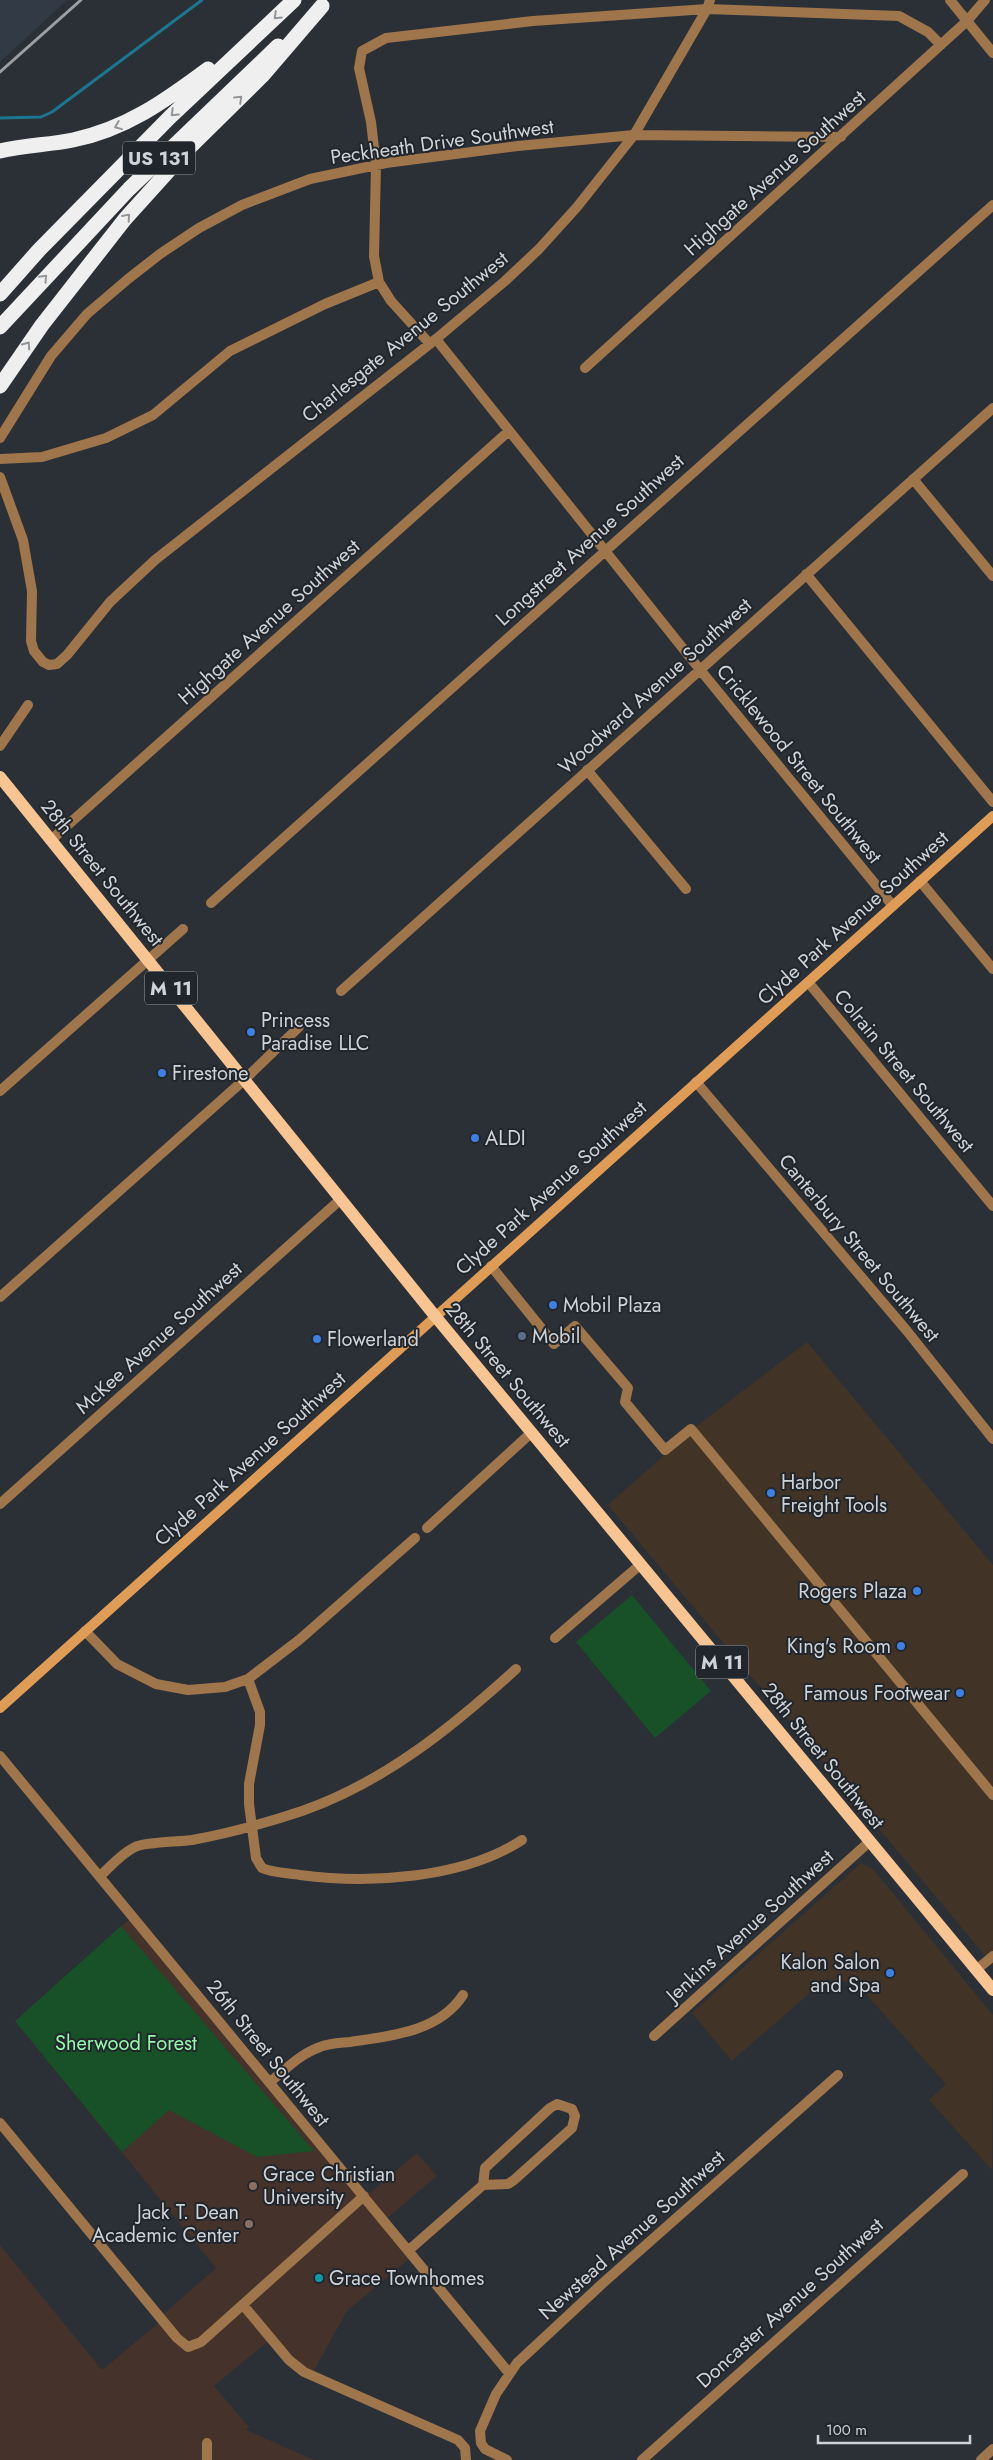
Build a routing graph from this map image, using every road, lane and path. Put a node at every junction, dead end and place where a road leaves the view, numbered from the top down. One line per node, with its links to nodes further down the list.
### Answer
1 (294, 0): 7 (highway, US 131, one-way to 7)
2 (950, 0): 6 (street)
3 (985, 0): 6 (street, Highgate Avenue Southwest)
4 (326, 3): 17 (highway, US 131, one-way to 4); 20 (highway, one-way to 4)
5 (709, 4): 8 (street); 10 (street, Charlesgate Avenue Southwest); 13 (street, Cricklewood Street Southwest)
6 (967, 21): 8 (street, Highgate Avenue Southwest); 9 (street)
7 (260, 32): 12 (highway, one-way to 12); 16 (highway, US 131, one-way to 16)
8 (941, 45): 11 (street, Highgate Avenue Southwest)
9 (993, 53)
10 (634, 135): 11 (street, Peckheath Drive Southwest); 13 (street, Peckheath Drive Southwest); 18 (street, Charlesgate Avenue Southwest)
11 (841, 137): 19 (street, Highgate Avenue Southwest)
12 (0, 151)
13 (376, 165): 15 (street, Cricklewood Street Southwest); 23 (street, Peckheath Drive Southwest)
14 (993, 205): 27 (street, Longstreet Avenue Southwest)
15 (379, 282): 18 (street, Cricklewood Street Southwest); 24 (street)
16 (0, 294)
17 (0, 327)
18 (433, 342): 22 (street, Cricklewood Street Southwest); 25 (street, Charlesgate Avenue Southwest)
19 (584, 368)
20 (0, 386)
21 (993, 408): 26 (street, Woodward Avenue Southwest)
22 (509, 431): 27 (street, Cricklewood Street Southwest); 37 (street, Highgate Avenue Southwest)
23 (0, 436)
24 (0, 459)
25 (0, 477)
26 (913, 479): 28 (street, Woodward Avenue Southwest); 29 (street)
27 (604, 550): 30 (street, Cricklewood Street Southwest); 40 (street, Longstreet Avenue Southwest)
28 (806, 574): 30 (street, Woodward Avenue Southwest); 35 (street)
29 (993, 576)
30 (699, 669): 33 (street, Woodward Avenue Southwest); 41 (street, Cricklewood Street Southwest)
31 (28, 705): 32 (street)
32 (0, 746)
33 (587, 770): 39 (street); 46 (street, Woodward Avenue Southwest)
34 (0, 777): 37 (main road, 28th Street Southwest / M 11)
35 (993, 802)
36 (993, 816): 38 (main road, Clyde Park Avenue Southwest)
37 (51, 840): 43 (main road, 28th Street Southwest / M 11)
38 (920, 881): 41 (main road, Clyde Park Avenue Southwest); 44 (street)
39 (686, 889)
40 (211, 903)
41 (893, 906): 45 (main road, Clyde Park Avenue Southwest)
42 (183, 929): 43 (street)
43 (148, 959): 48 (main road, 28th Street Southwest / M 11); 50 (street)
44 (993, 969)
45 (808, 982): 49 (main road, Clyde Park Avenue Southwest); 52 (street, Colrain Street Southwest)
46 (341, 991)
47 (299, 1027): 48 (street)
48 (244, 1080): 51 (main road, 28th Street Southwest / M 11); 54 (street)
49 (696, 1082): 53 (main road, Clyde Park Avenue Southwest); 57 (street, Canterbury Street Southwest)
50 (0, 1091)
51 (341, 1199): 55 (main road, 28th Street Southwest / M 11); 58 (street, McKee Avenue Southwest)
52 (993, 1206)
53 (491, 1266): 55 (main road, Clyde Park Avenue Southwest); 68 (street)
54 (0, 1296)
55 (436, 1316): 56 (main road, 28th Street Southwest / M 11); 62 (main road, Clyde Park Avenue Southwest)
56 (531, 1433): 59 (street); 61 (main road, 28th Street Southwest / M 11)
57 (993, 1439)
58 (0, 1504)
59 (427, 1528)
60 (415, 1538): 65 (street)
61 (641, 1564): 63 (street); 71 (main road, 28th Street Southwest / M 11)
62 (85, 1630): 65 (street); 66 (main road, Clyde Park Avenue Southwest)
63 (556, 1638)
64 (516, 1669): 69 (street)
65 (248, 1679): 69 (street)
66 (0, 1708)
67 (0, 1756): 72 (street, 26th Street Southwest)
68 (993, 1794)
69 (251, 1827): 70 (street); 72 (street)
70 (522, 1840)
71 (869, 1842): 74 (main road, 28th Street Southwest / M 11); 77 (street, Jenkins Avenue Southwest)
72 (100, 1876): 79 (street, 26th Street Southwest)
73 (993, 1956): 74 (street)
74 (976, 1970): 75 (main road, 28th Street Southwest / M 11)
75 (993, 1990)
76 (463, 1995): 79 (street)
77 (654, 2036)
78 (838, 2075): 86 (street, Newstead Avenue Southwest)
79 (270, 2082): 83 (street, 26th Street Southwest)
80 (0, 2123): 85 (street)
81 (963, 2174): 92 (street, Doncaster Avenue Southwest)
82 (483, 2185): 82 (street); 84 (street)
83 (364, 2196): 84 (street, 26th Street Southwest); 85 (street)
84 (409, 2250): 86 (street, 26th Street Southwest)
85 (243, 2305): 90 (street)
86 (509, 2373): 91 (street, Newstead Avenue Southwest)
87 (207, 2444): 89 (street)
88 (993, 2449): 93 (street)
89 (207, 2460)
90 (466, 2460)
91 (507, 2460)
92 (642, 2460)
93 (981, 2460)

